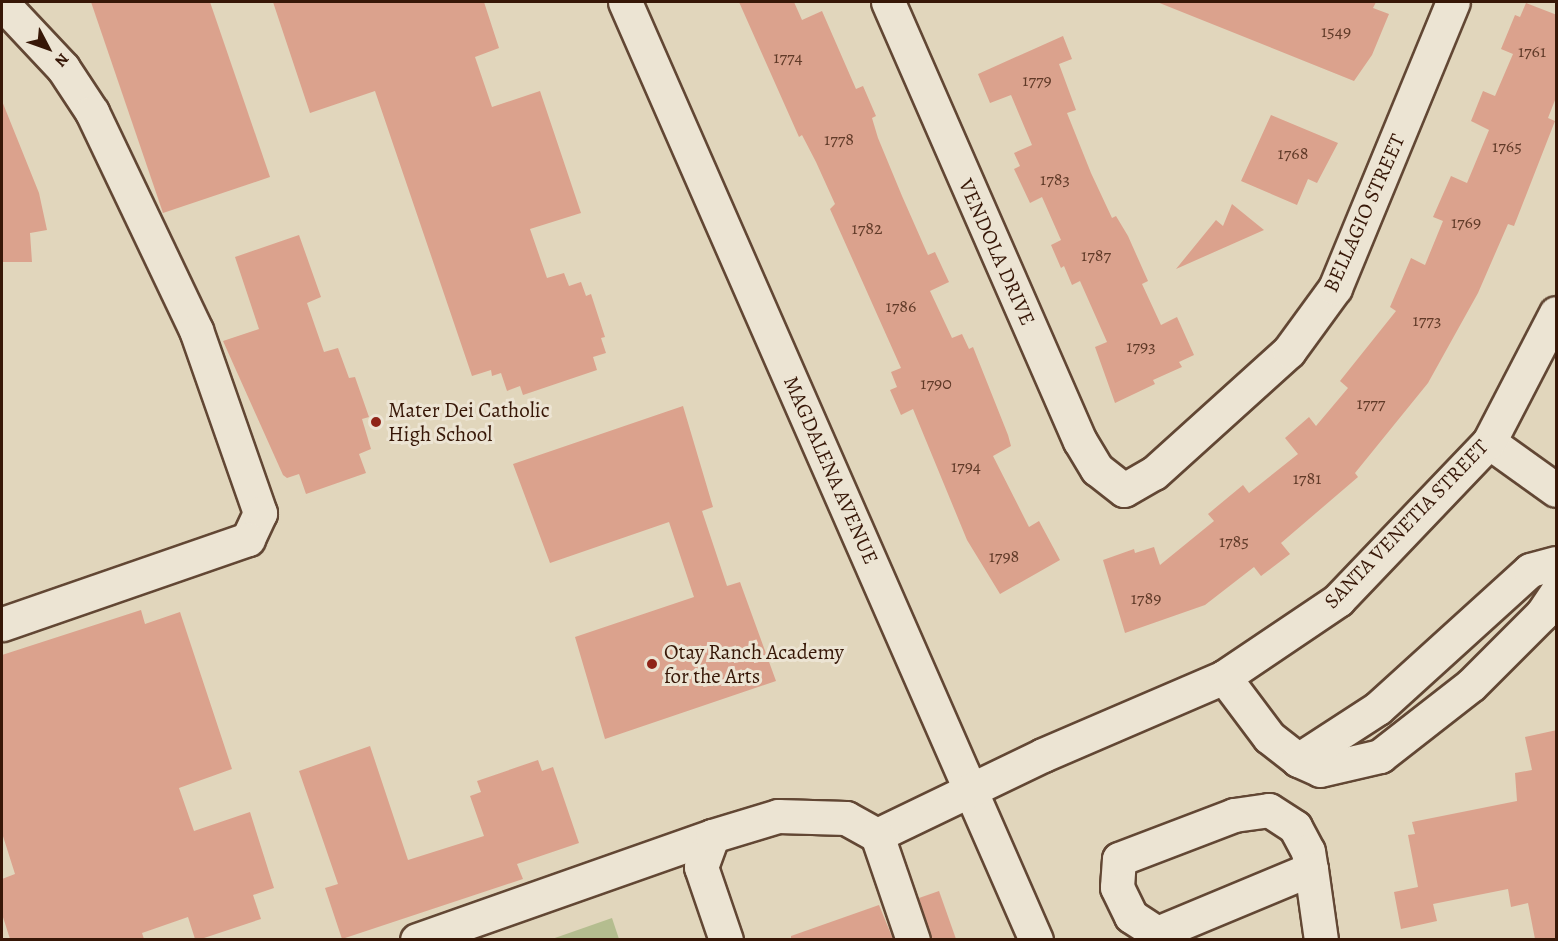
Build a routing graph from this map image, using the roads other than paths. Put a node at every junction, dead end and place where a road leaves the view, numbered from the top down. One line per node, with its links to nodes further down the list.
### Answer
1 (625, 2): 14 (street, MAGDALENA AVENUE)
2 (888, 2): 7 (street, VENDOLA DRIVE)
3 (1453, 2): 7 (street, BELLAGIO STREET)
4 (2, 3): 11 (street)
5 (1557, 313): 6 (street, SANTA VENETIA STREET)
6 (1489, 442): 8 (street); 12 (street, SANTA VENETIA STREET)
7 (1125, 490)
8 (1557, 490)
9 (1557, 563): 13 (street)
10 (1557, 592): 13 (street)
11 (2, 624)
12 (1224, 677): 13 (street); 14 (street, SANTA VENETIA STREET)
13 (1298, 760)
14 (973, 788): 15 (street, SANTA VENETIA STREET); 21 (street, MAGDALENA AVENUE)
15 (877, 835): 16 (street); 20 (street)
16 (711, 836): 18 (street); 19 (street)
17 (1311, 870): 17 (street); 22 (street)
18 (417, 939)
19 (726, 939)
20 (913, 939)
21 (1036, 939)
22 (1321, 939)

